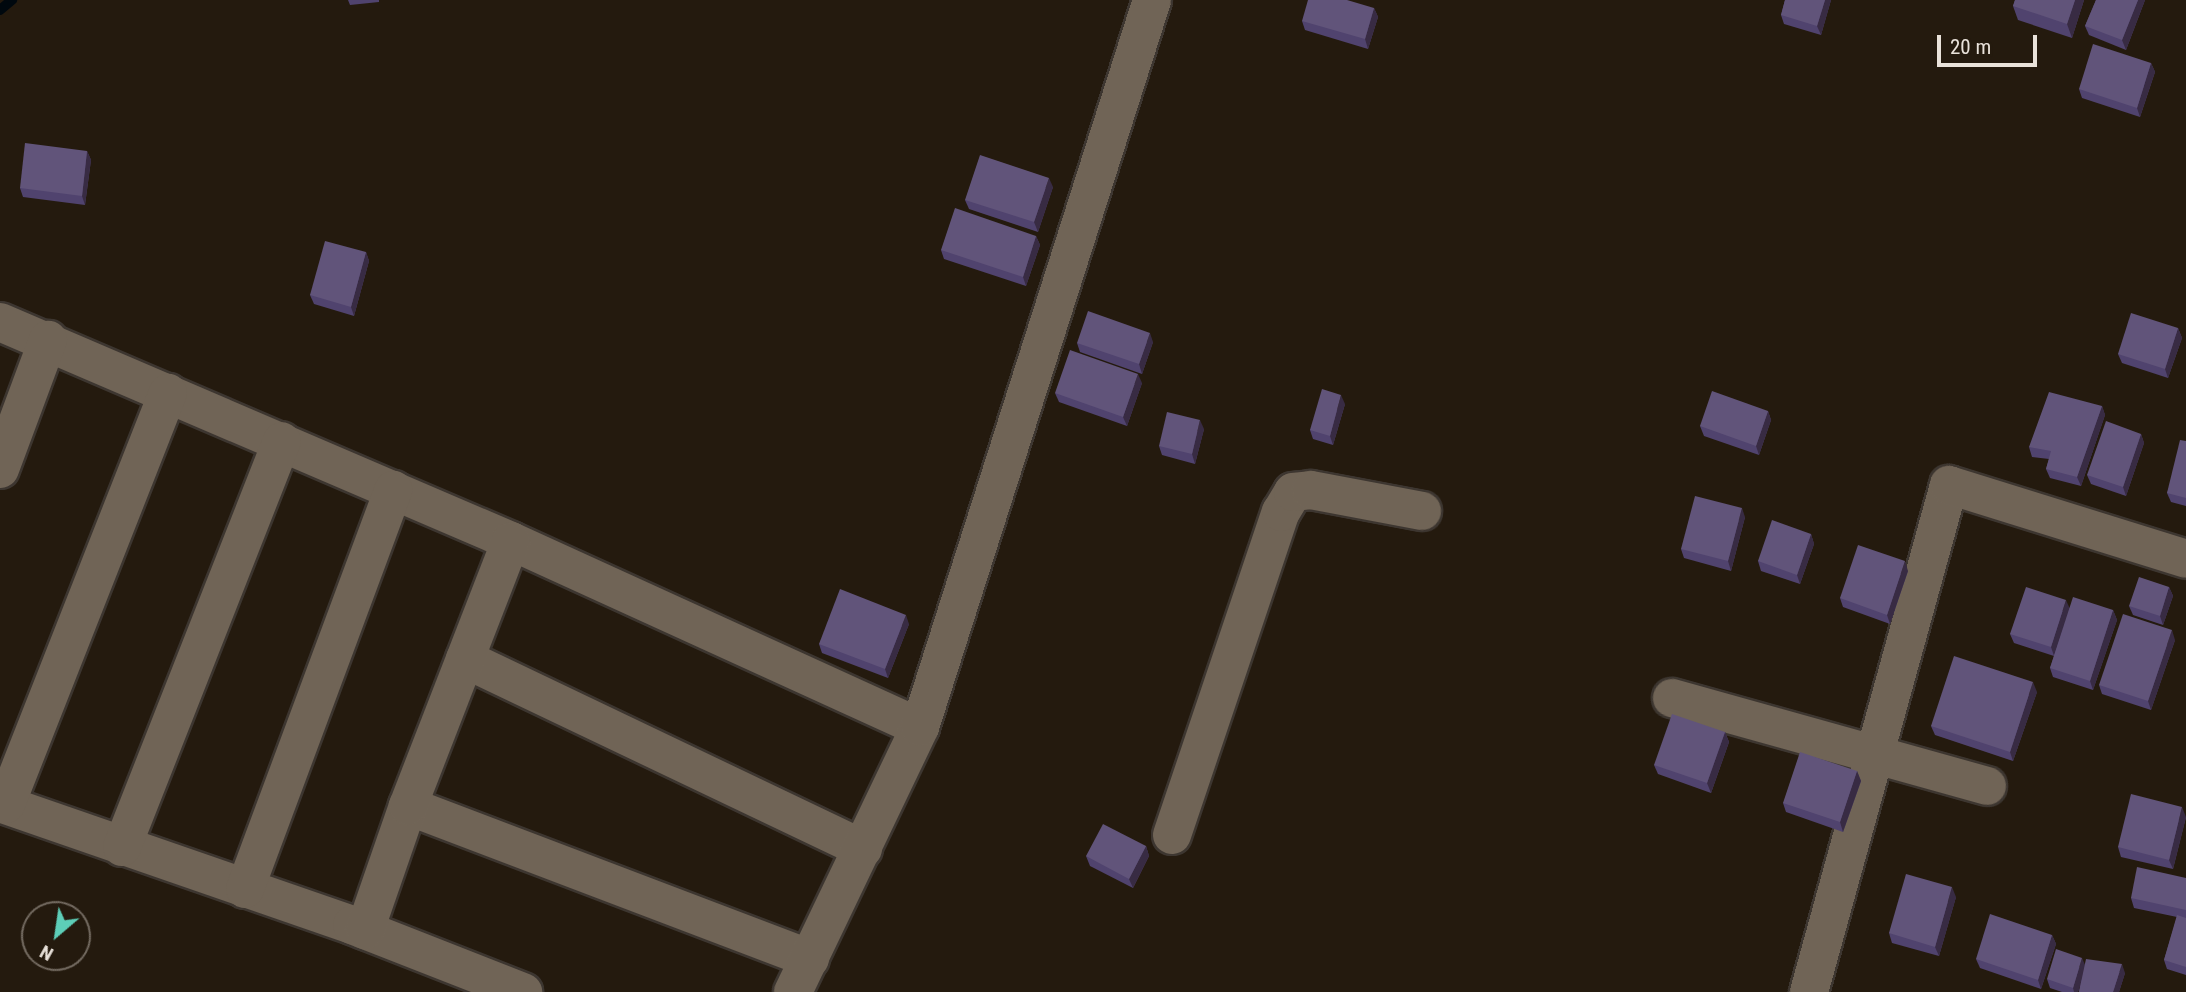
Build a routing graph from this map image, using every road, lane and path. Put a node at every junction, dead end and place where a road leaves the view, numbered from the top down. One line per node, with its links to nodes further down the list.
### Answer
1 (1152, 0): 13 (street)
2 (0, 321): 3 (street)
3 (48, 340): 4 (street); 6 (street)
4 (167, 393): 5 (street); 16 (street)
5 (282, 441): 7 (street); 19 (street)
6 (0, 470)
7 (393, 490): 9 (street); 21 (street)
8 (1422, 511): 18 (street)
9 (510, 541): 11 (street); 13 (street)
10 (2186, 559): 14 (street)
11 (465, 659): 17 (street); 20 (street)
12 (1672, 698): 14 (street)
13 (920, 727): 20 (street)
14 (1873, 757): 15 (street); 26 (street)
15 (1987, 786)
16 (3, 804): 19 (street)
17 (408, 806): 22 (street); 23 (street)
18 (1172, 835)
19 (122, 847): 21 (street)
20 (863, 849): 23 (street)
21 (245, 889): 22 (street)
22 (365, 930): 24 (street)
23 (810, 959): 25 (street)
24 (523, 992)
25 (793, 992)
26 (1809, 992)

